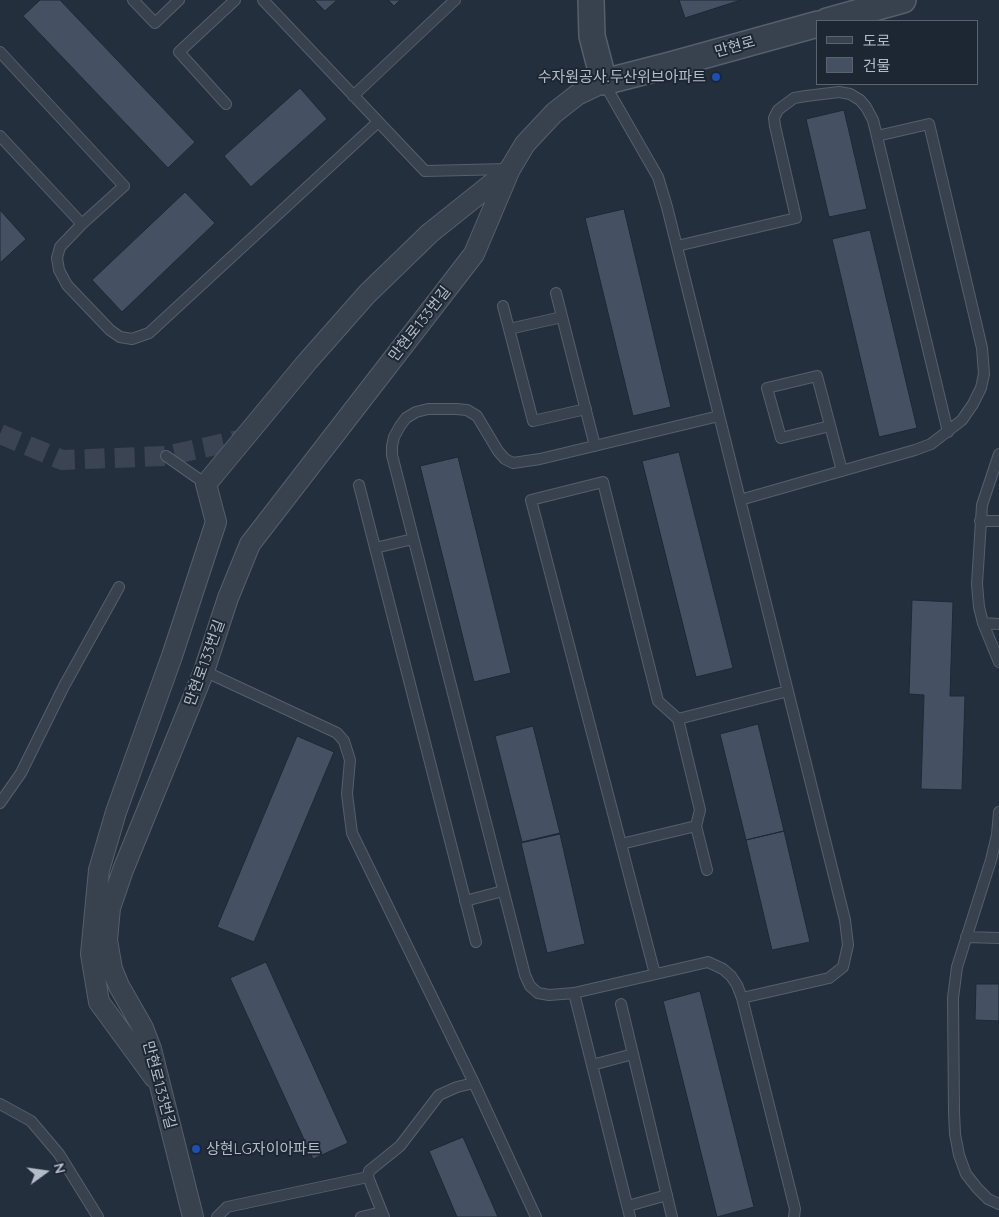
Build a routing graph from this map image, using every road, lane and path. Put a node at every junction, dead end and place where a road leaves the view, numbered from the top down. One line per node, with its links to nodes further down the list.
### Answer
1 (133, 0): 2 (lane)
2 (179, 0)
3 (235, 0): 13 (lane)
4 (264, 0): 12 (lane)
5 (455, 0): 12 (lane)
6 (591, 0): 11 (street)
7 (904, 0): 8 (street)
8 (831, 20)
9 (816, 25): 11 (street, 만현로)
10 (0, 52): 18 (lane)
11 (604, 82): 17 (street, 만현로); 19 (lane)
12 (353, 96): 14 (lane)
13 (226, 104)
14 (378, 122): 17 (lane); 18 (lane)
15 (0, 136): 18 (lane)
16 (877, 136): 19 (lane); 27 (lane); 27 (lane)
17 (510, 169): 32 (street); 43 (street, 만현로133번길)
18 (82, 224)
19 (677, 246): 25 (lane)
20 (556, 292): 22 (lane)
21 (503, 306): 23 (lane)
22 (562, 317): 23 (lane); 24 (lane)
23 (509, 329): 24 (lane)
24 (586, 409): 28 (lane)
25 (719, 416): 28 (lane); 34 (lane)
26 (830, 426): 26 (lane); 31 (lane)
27 (948, 432): 31 (lane)
28 (595, 446): 37 (lane)
29 (999, 454): 35 (lane)
30 (166, 456): 32 (lane)
31 (842, 471): 34 (lane)
32 (206, 484): 63 (street)
33 (359, 484): 38 (lane)
34 (740, 500): 44 (lane)
35 (980, 521): 36 (lane); 40 (lane)
36 (999, 521)
37 (413, 539): 38 (lane); 51 (lane)
38 (375, 548): 52 (lane)
39 (119, 587): 46 (lane)
40 (984, 624): 41 (lane); 42 (lane)
41 (999, 624)
42 (999, 662)
43 (204, 670): 62 (lane); 63 (street, 만현로133번길)
44 (788, 691): 45 (lane); 58 (lane)
45 (678, 719): 48 (lane); 49 (lane)
46 (0, 803)
47 (999, 812): 53 (lane)
48 (696, 826): 49 (lane); 50 (lane)
49 (621, 844): 56 (lane)
50 (706, 870)
51 (503, 891): 52 (lane); 57 (lane)
52 (465, 901): 55 (lane)
53 (966, 937): 54 (lane); 67 (lane)
54 (999, 938)
55 (476, 942)
56 (655, 974): 57 (lane); 58 (lane)
57 (574, 993): 61 (lane)
58 (742, 998): 77 (lane)
59 (621, 1004): 60 (lane)
60 (633, 1054): 61 (lane); 66 (lane)
61 (592, 1064): 68 (lane)
62 (474, 1083): 65 (lane); 74 (lane)
63 (160, 1086): 71 (street, 만현로133번길)
64 (0, 1104): 70 (lane)
65 (368, 1177): 69 (lane); 72 (lane)
66 (667, 1195): 68 (lane); 76 (lane)
67 (999, 1204)
68 (628, 1206): 75 (lane)
69 (383, 1215): 73 (lane)
70 (98, 1217)
71 (193, 1217)
72 (217, 1217)
73 (361, 1217)
74 (536, 1217)
75 (630, 1217)
76 (672, 1217)
77 (794, 1217)

